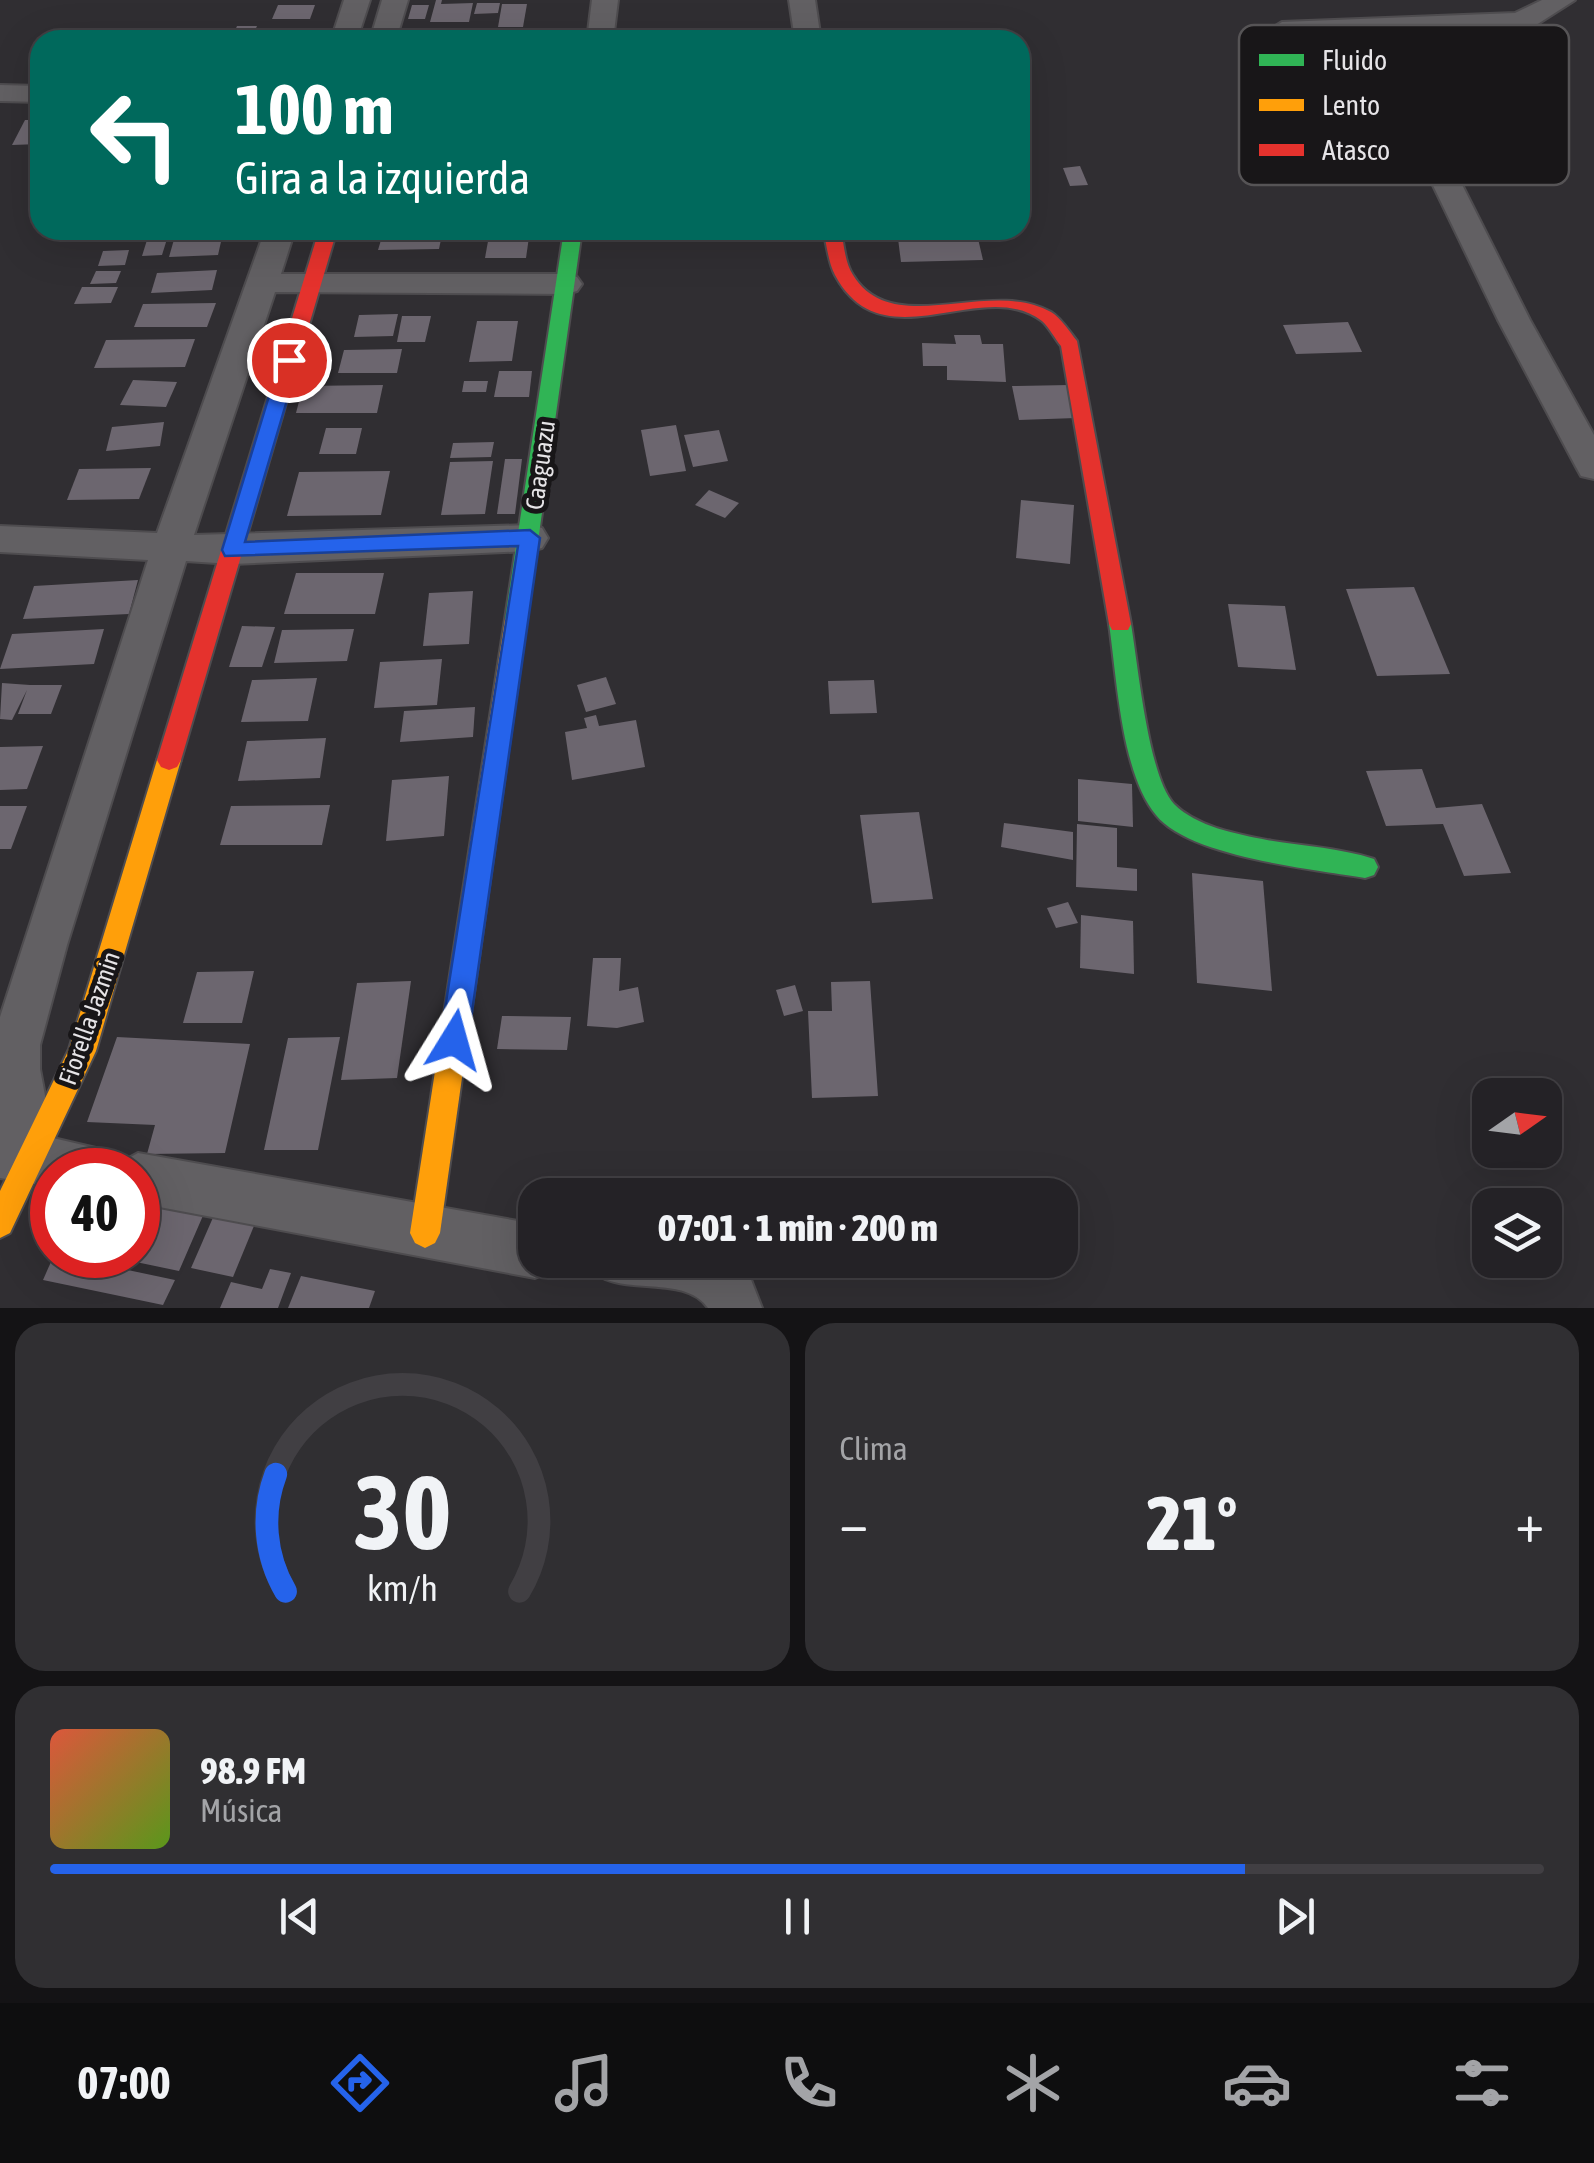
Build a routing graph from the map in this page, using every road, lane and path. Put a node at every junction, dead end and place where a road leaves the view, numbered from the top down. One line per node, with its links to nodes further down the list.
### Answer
1 (357, 0): 9 (street)
2 (395, 0): 10 (street)
3 (605, 0): 11 (street)
4 (802, 0): 12 (street)
5 (1562, 0): 6 (street)
6 (1520, 21): 7 (street); 8 (street)
7 (1414, 25)
8 (1514, 25)
9 (347, 30)
10 (386, 30)
11 (601, 30)
12 (806, 30)
13 (0, 93): 14 (street)
14 (30, 94)
15 (1447, 185): 23 (street)
16 (277, 240): 21 (street, Fiorella Jazmin)
17 (325, 240): 20 (street, Fiorella Jazmin)
18 (573, 240): 22 (street, Caaguazu)
19 (835, 240): 28 (street)
20 (312, 283): 21 (street); 22 (street); 27 (street, Fiorella Jazmin)
21 (262, 284): 26 (street, Fiorella Jazmin)
22 (566, 284): 24 (street, Caaguazu)
23 (1594, 468)
24 (530, 538): 27 (street); 32 (street, Caaguazu)
25 (0, 539): 26 (street)
26 (171, 548): 27 (street); 29 (street, Fiorella Jazmin)
27 (232, 550): 29 (street, Fiorella Jazmin)
28 (1365, 867)
29 (16, 1156): 31 (street)
30 (160, 1182): 32 (street)
31 (0, 1223)
32 (425, 1233): 33 (street)
33 (518, 1248)
34 (722, 1278): 35 (street)
35 (735, 1308)

